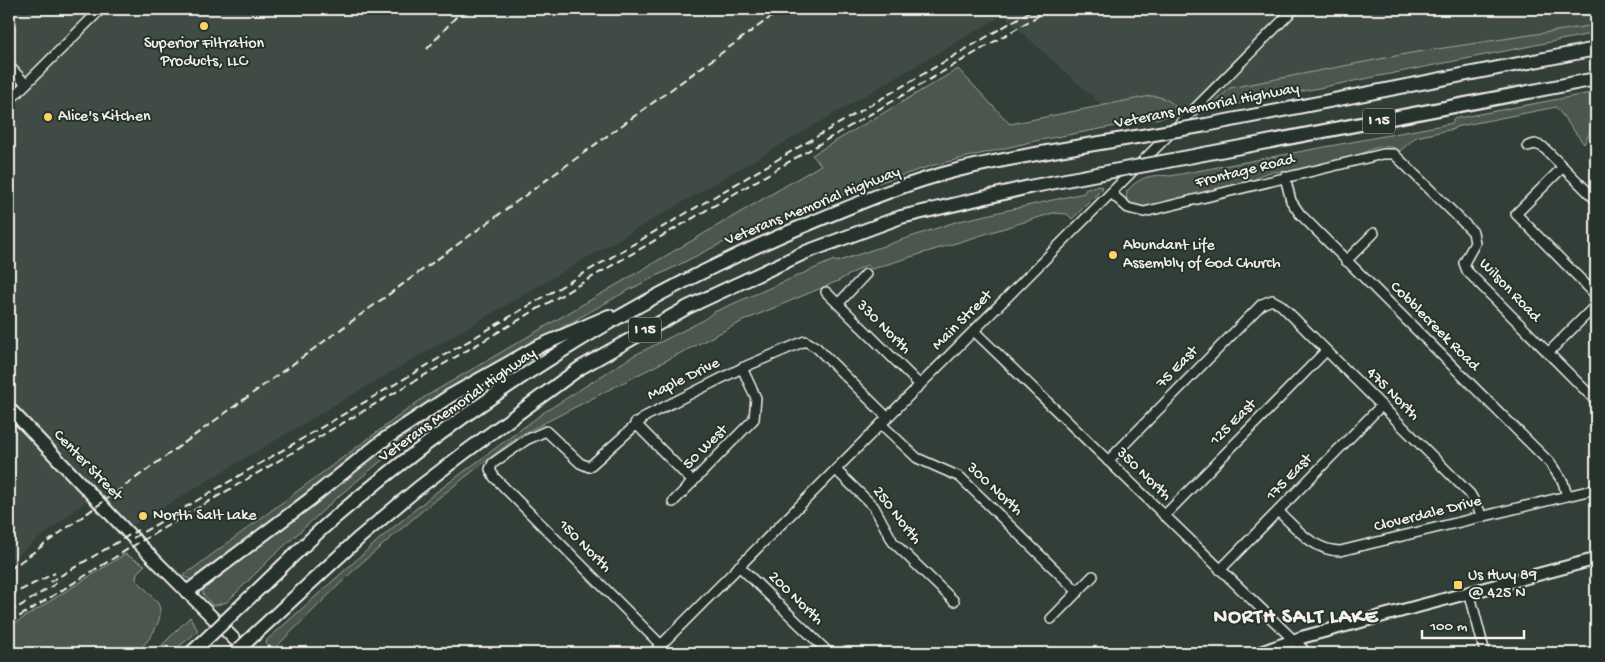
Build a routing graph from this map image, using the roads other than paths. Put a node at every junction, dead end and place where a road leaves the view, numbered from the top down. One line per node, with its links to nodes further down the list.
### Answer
1 (101, 9): 6 (street)
2 (1294, 9): 12 (street, Main Street)
3 (1596, 49): 19 (highway, Veterans Memorial Highway / I 15, bridge)
4 (9, 66): 6 (street)
5 (1596, 79): 56 (highway, I 15, bridge)
6 (26, 84): 7 (street)
7 (9, 101)
8 (1528, 146): 10 (street)
9 (1392, 154): 11 (street, Frontage Road); 26 (street, Wilson Road)
10 (1563, 167): 13 (street); 18 (street)
11 (1285, 177): 12 (street, Frontage Road); 15 (street, Cobblecreek Road)
12 (1111, 193): 23 (street, Main Street)
13 (1596, 200)
14 (1374, 233): 15 (street)
15 (1346, 261): 39 (street, Cobblecreek Road)
16 (866, 274): 21 (street)
17 (826, 292): 21 (street, 330 North)
18 (1596, 295)
19 (646, 300): 49 (highway); 55 (highway, Veterans Memorial Highway / I 15, bridge)
20 (1272, 300): 25 (street, 475 North); 34 (street, 75 East)
21 (838, 304): 28 (street, 330 North)
22 (1596, 305): 26 (street)
23 (974, 331): 28 (street, Main Street); 34 (street, 350 North)
24 (808, 341): 27 (street, Maple Drive); 32 (street, 300 North)
25 (1326, 351): 30 (street, 475 North); 42 (street, 125 East)
26 (1548, 353): 29 (street, Wilson Road)
27 (742, 368): 33 (street, Maple Drive); 37 (street, 50 West)
28 (920, 385): 32 (street, Main Street)
29 (1596, 401)
30 (1381, 406): 41 (street, 175 East); 43 (street, 475 North)
31 (9, 408): 49 (main road, Center Street)
32 (884, 421): 36 (street, Main Street); 50 (street, 300 North)
33 (635, 423): 35 (street, Maple Drive); 37 (street)
34 (1108, 461): 42 (street, 350 North)
35 (490, 468): 54 (street, 150 North)
36 (836, 470): 45 (street, Main Street); 51 (street, 250 North)
37 (693, 482): 40 (street, 50 West)
38 (1596, 489): 39 (street, Cloverdale Drive)
39 (1567, 496): 43 (street, Cloverdale Drive)
40 (673, 502)
41 (1278, 511): 43 (street, Cloverdale Drive); 46 (street, 175 East)
42 (1164, 516): 46 (street, 350 North)
43 (1483, 516)
44 (1596, 559): 48 (main road)
45 (739, 566): 54 (street, Main Street); 59 (street, 200 North)
46 (1220, 570): 53 (street, 350 North)
47 (1093, 576): 50 (street)
48 (1469, 591): 53 (main road); 62 (street)
49 (186, 592): 57 (main road, Center Street)
50 (1078, 592): 52 (street)
51 (954, 601)
52 (1051, 619)
53 (1292, 640): 60 (main road); 61 (street, 350 North)
54 (661, 645): 58 (street, Main Street)
55 (191, 653)
56 (235, 653)
57 (248, 653)
58 (652, 653)
59 (829, 653)
60 (1260, 653)
61 (1306, 653)
62 (1485, 653)

